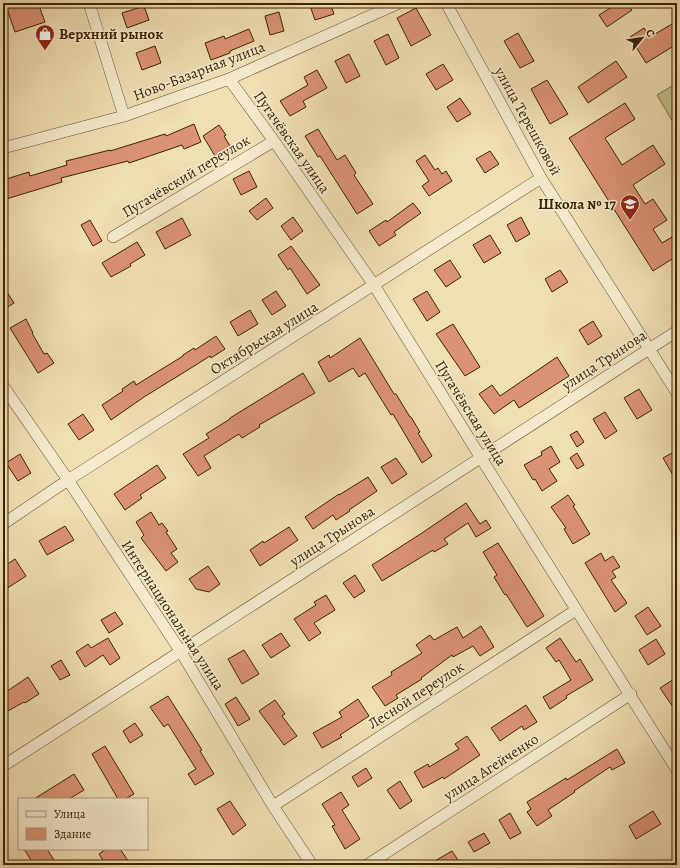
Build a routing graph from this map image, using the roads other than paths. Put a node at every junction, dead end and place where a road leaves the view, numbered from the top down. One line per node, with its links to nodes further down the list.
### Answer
1 (89, 3): 5 (street)
2 (399, 3): 4 (street, Ново-Базарная улица)
3 (446, 3): 8 (street, улица Терешковой)
4 (229, 79): 5 (street, Ново-Базарная улица); 6 (street, Пугачёвская улица)
5 (124, 116): 7 (street, Ново-Базарная улица)
6 (274, 141): 9 (street, Пугачёвский переулок); 10 (street, Пугачёвская улица)
7 (3, 148)
8 (541, 178): 10 (street, Октябрьская улица); 12 (street, улица Терешковой)
9 (113, 236)
10 (374, 285): 15 (street, Пугачёвская улица); 16 (street, Октябрьская улица)
11 (677, 331): 12 (street, улица Трынова)
12 (650, 349): 14 (street, улица Терешковой); 15 (street, улица Трынова)
13 (3, 386): 16 (street, Интернациональная улица)
14 (677, 393)
15 (481, 458): 18 (street, Пугачёвская улица); 19 (street, улица Трынова)
16 (68, 480): 17 (street, Октябрьская улица); 19 (street, Интернациональная улица)
17 (3, 524)
18 (576, 610): 20 (street, Пугачёвская улица); 23 (street, Лесной переулок)
19 (181, 652): 21 (street, улица Трынова); 23 (street, Интернациональная улица)
20 (631, 694): 22 (street, Пугачёвская улица); 25 (street, улица Агейченко)
21 (3, 766)
22 (677, 770)
23 (273, 806): 24 (street, Интернациональная улица)
24 (312, 865)
25 (367, 865)

